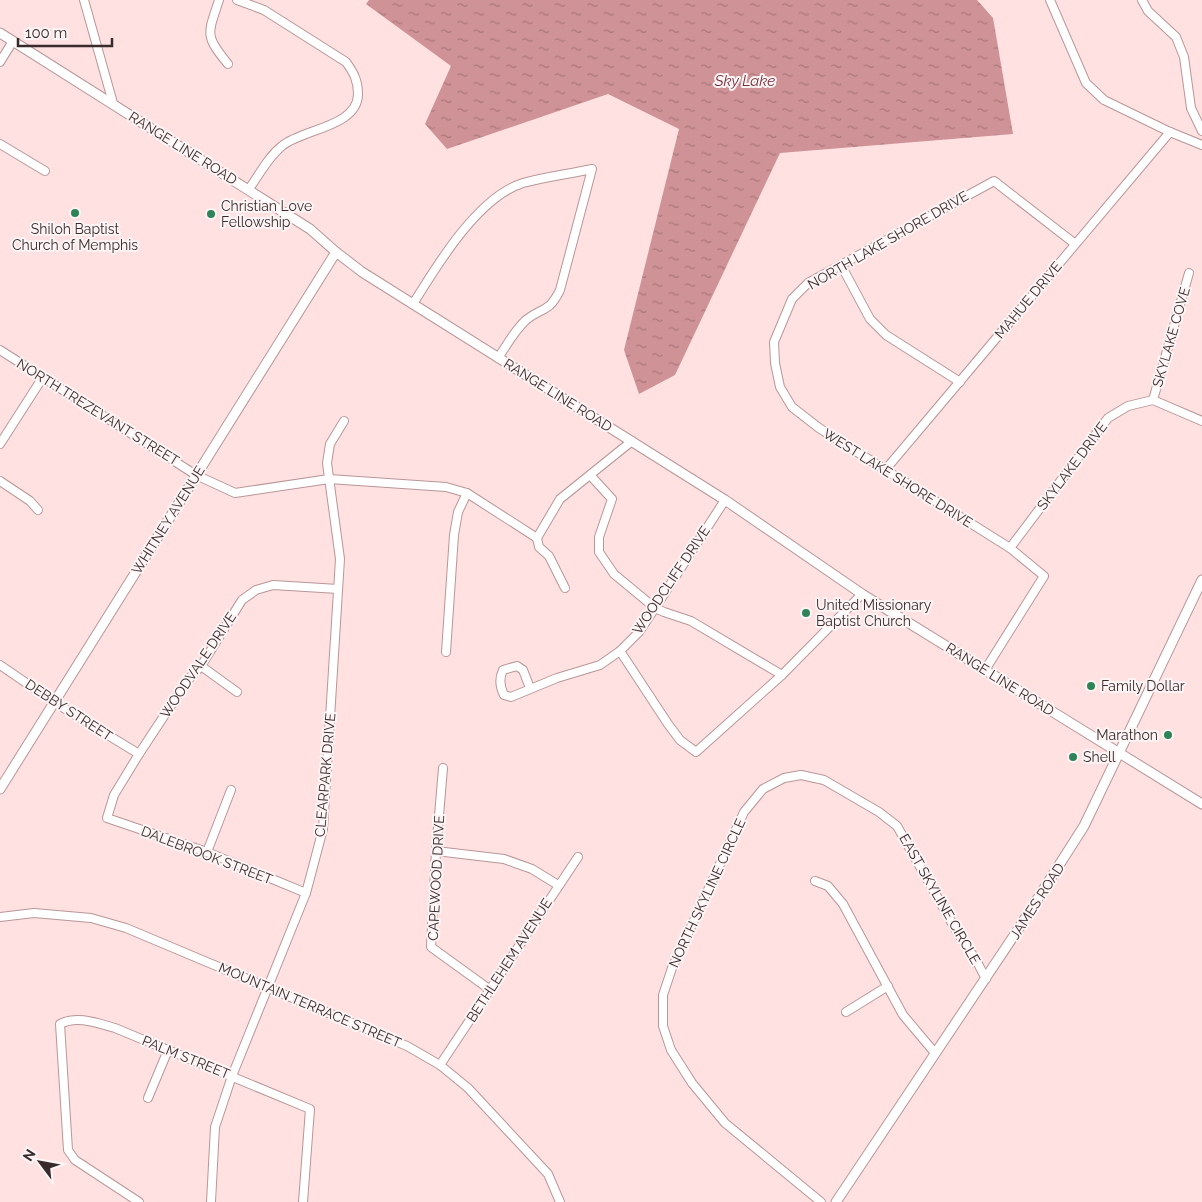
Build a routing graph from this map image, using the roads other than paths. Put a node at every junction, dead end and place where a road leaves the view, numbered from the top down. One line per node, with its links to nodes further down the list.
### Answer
1 (84, 0): 10 (street)
2 (219, 0): 9 (street)
3 (237, 0): 16 (street)
4 (1050, 0): 12 (street)
5 (1142, 0): 11 (street)
6 (0, 33): 7 (main road, RANGE LINE ROAD)
7 (13, 41): 8 (street); 10 (main road, RANGE LINE ROAD)
8 (0, 62)
9 (228, 64)
10 (113, 103): 16 (main road, RANGE LINE ROAD)
11 (1202, 131)
12 (1170, 132): 14 (street); 17 (street, MAHUE DRIVE)
13 (0, 144): 15 (street)
14 (1202, 145)
15 (45, 171)
16 (249, 190): 18 (main road, RANGE LINE ROAD)
17 (1074, 244): 19 (street, NORTH LAKE SHORE DRIVE); 26 (street, MAHUE DRIVE)
18 (336, 252): 21 (main road, RANGE LINE ROAD); 33 (main road, WHITNEY AVENUE)
19 (841, 265): 24 (street, NORTH LAKE SHORE DRIVE); 26 (street)
20 (1189, 273): 27 (street, SKYLAKE COVE)
21 (413, 304): 23 (main road, RANGE LINE ROAD); 23 (street)
22 (0, 350): 25 (street, NORTH TREZEVANT STREET)
23 (498, 358): 30 (main road, RANGE LINE ROAD)
24 (775, 363): 32 (street, WEST LAKE SHORE DRIVE)
25 (43, 377): 31 (street); 33 (street, NORTH TREZEVANT STREET)
26 (960, 382): 32 (street, MAHUE DRIVE)
27 (1154, 400): 29 (street); 41 (street, SKYLAKE DRIVE)
28 (344, 420): 35 (street, CLEARPARK DRIVE)
29 (1202, 421)
30 (632, 441): 34 (street); 38 (main road, RANGE LINE ROAD)
31 (0, 444)
32 (886, 469): 41 (street, WEST LAKE SHORE DRIVE)
33 (196, 475): 35 (street, NORTH TREZEVANT STREET); 55 (main road, WHITNEY AVENUE)
34 (590, 475): 40 (street); 46 (street)
35 (328, 479): 37 (street, NORTH TREZEVANT STREET); 44 (street, CLEARPARK DRIVE)
36 (0, 481): 39 (street)
37 (467, 493): 40 (street, NORTH TREZEVANT STREET); 47 (street)
38 (725, 500): 45 (main road, RANGE LINE ROAD); 46 (street, WOODCLIFF DRIVE)
39 (38, 510)
40 (536, 538): 43 (street)
41 (1010, 548): 51 (street, WEST LAKE SHORE DRIVE)
42 (1202, 580): 57 (main road, JAMES ROAD)
43 (565, 588)
44 (338, 589): 50 (street, WOODVALE DRIVE); 69 (street, CLEARPARK DRIVE)
45 (862, 594): 51 (main road, RANGE LINE ROAD); 52 (street)
46 (655, 608): 48 (street, WOODCLIFF DRIVE); 52 (street)
47 (446, 652)
48 (620, 652): 52 (street); 53 (street, WOODCLIFF DRIVE)
49 (0, 665): 55 (street, DEBBY STREET)
50 (201, 666): 54 (street); 56 (street, WOODVALE DRIVE)
51 (985, 670): 57 (main road, RANGE LINE ROAD)
52 (782, 675)
53 (530, 688): 53 (street, WOODCLIFF DRIVE)
54 (237, 692)
55 (54, 702): 56 (street, DEBBY STREET); 60 (main road, WHITNEY AVENUE)
56 (139, 754): 63 (street, WOODVALE DRIVE)
57 (1120, 754): 62 (main road, RANGE LINE ROAD); 71 (main road, JAMES ROAD)
58 (443, 768): 64 (street, CAPEWOOD DRIVE)
59 (784, 778): 71 (street, EAST SKYLINE CIRCLE); 85 (street, NORTH SKYLINE CIRCLE)
60 (0, 788)
61 (231, 790): 65 (street)
62 (1202, 804)
63 (107, 818): 65 (street, DALEBROOK STREET)
64 (436, 850): 68 (street); 74 (street, CAPEWOOD DRIVE)
65 (207, 852): 69 (street, DALEBROOK STREET)
66 (578, 857): 68 (street, BETHLEHEM AVENUE)
67 (815, 881): 72 (street)
68 (558, 885): 74 (street, BETHLEHEM AVENUE)
69 (306, 893): 73 (street, CLEARPARK DRIVE)
70 (0, 917): 73 (street, MOUNTAIN TERRACE STREET)
71 (986, 979): 77 (main road, JAMES ROAD)
72 (888, 986): 75 (street); 77 (street)
73 (268, 988): 78 (street, MOUNTAIN TERRACE STREET); 79 (street, CLEARPARK DRIVE)
74 (490, 989): 78 (street, BETHLEHEM AVENUE)
75 (846, 1012)
76 (168, 1050): 79 (street, PALM STREET); 80 (street); 81 (street, PALM STREET)
77 (935, 1053): 86 (main road, JAMES ROAD)
78 (440, 1065): 84 (street, MOUNTAIN TERRACE STREET)
79 (232, 1076): 82 (street, CLEARPARK DRIVE); 83 (street, PALM STREET)
80 (148, 1098)
81 (139, 1202)
82 (211, 1202)
83 (303, 1202)
84 (560, 1202)
85 (821, 1202)
86 (836, 1202)

